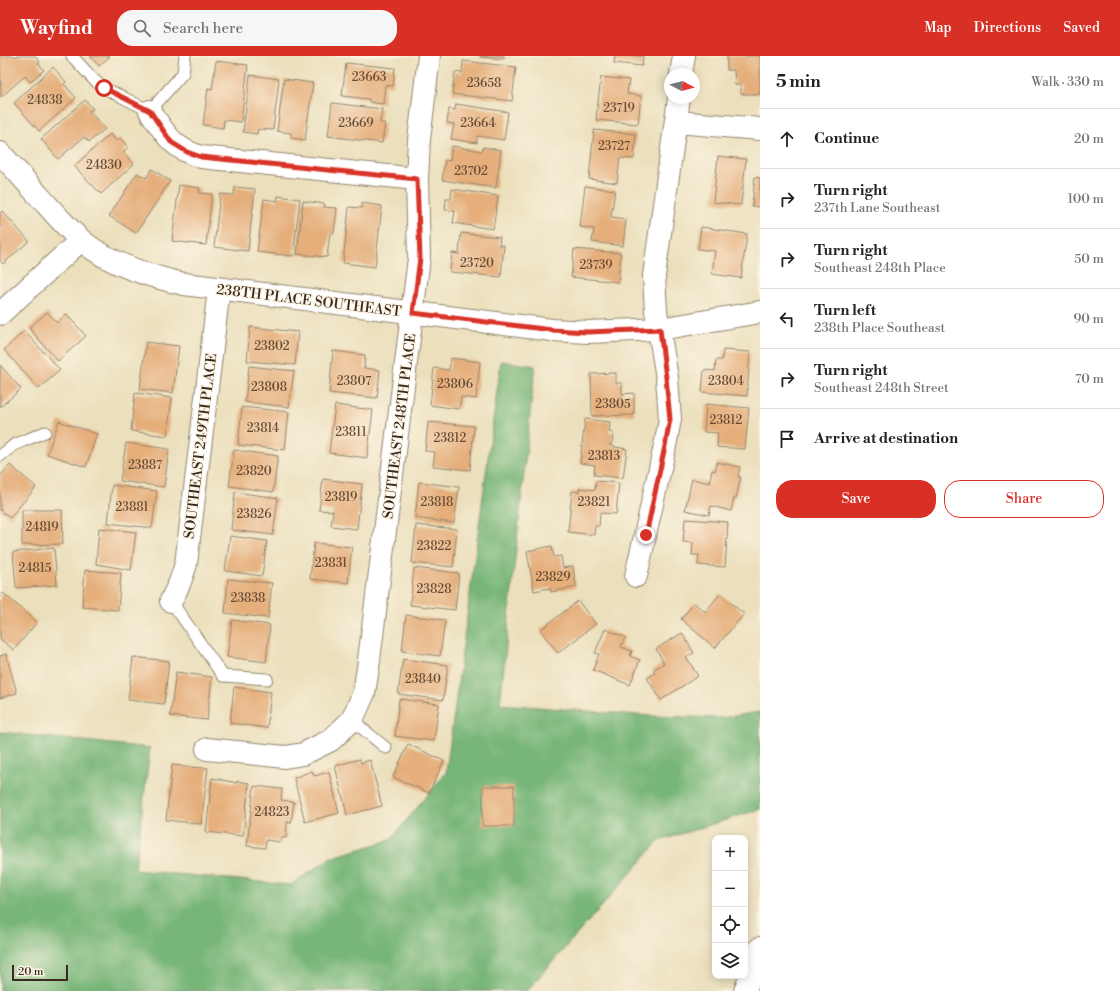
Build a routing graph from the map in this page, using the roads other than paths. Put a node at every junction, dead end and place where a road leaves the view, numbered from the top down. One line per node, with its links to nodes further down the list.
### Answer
1 (72, 56): 7 (lane)
2 (185, 56): 7 (lane)
3 (429, 56): 11 (street, SOUTHEAST 248TH PLACE)
4 (684, 56): 5 (street)
5 (683, 68)
6 (678, 104): 8 (street)
7 (150, 111): 11 (street)
8 (676, 122): 9 (street); 17 (street)
9 (760, 129)
10 (0, 153): 12 (street, 238TH PLACE SOUTHEAST)
11 (417, 179): 15 (street, SOUTHEAST 248TH PLACE)
12 (81, 240): 13 (street, 238TH PLACE SOUTHEAST); 16 (street)
13 (220, 289): 15 (street, 238TH PLACE SOUTHEAST); 21 (street, SOUTHEAST 249TH PLACE)
14 (760, 312): 17 (street, 238TH PLACE SOUTHEAST)
15 (413, 313): 17 (street, 238TH PLACE SOUTHEAST); 23 (street, SOUTHEAST 248TH PLACE)
16 (0, 314)
17 (660, 329): 20 (street)
18 (45, 432): 19 (lane)
19 (0, 456)
20 (636, 576)
21 (170, 601): 22 (lane)
22 (267, 679)
23 (352, 720): 24 (lane); 25 (street)
24 (386, 748)
25 (207, 749)
26 (760, 948): 27 (street)
27 (745, 991)

